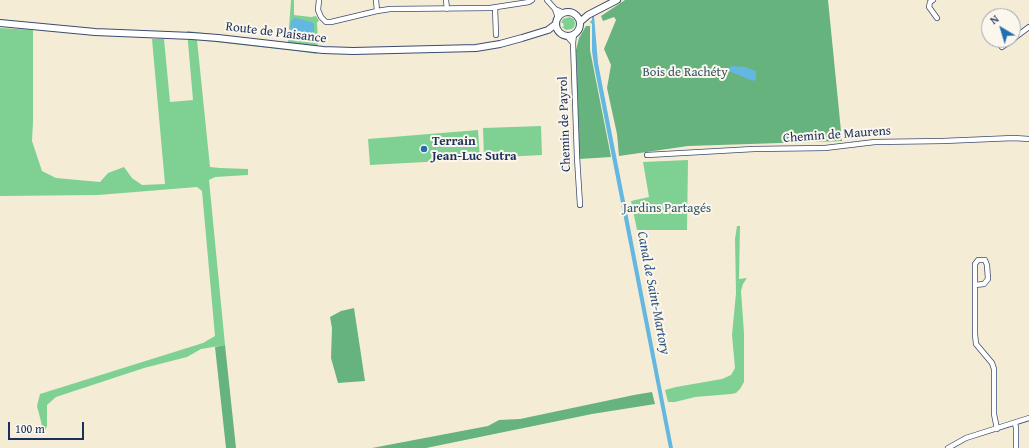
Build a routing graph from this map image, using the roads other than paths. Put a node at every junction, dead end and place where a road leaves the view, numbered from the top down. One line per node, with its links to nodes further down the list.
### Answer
1 (320, 0): 11 (street)
2 (376, 0): 11 (street)
3 (446, 0): 9 (street)
4 (532, 0): 8 (street)
5 (547, 0): 10 (street)
6 (616, 0): 14 (main road)
7 (933, 0): 13 (street)
8 (495, 7): 9 (street); 20 (street)
9 (447, 9): 11 (street)
10 (555, 9): 12 (street); 15 (street)
11 (376, 11)
12 (564, 13): 14 (main road); 15 (main road)
13 (937, 18)
14 (579, 19): 19 (main road)
15 (557, 21): 17 (main road, Route de Plaisance); 18 (main road)
16 (0, 23): 17 (main road, Route de Plaisance)
17 (548, 30): 18 (main road, Route de Plaisance)
18 (559, 31): 21 (main road)
19 (574, 34): 21 (main road); 22 (street, Chemin de Payrol)
20 (496, 35)
21 (567, 36): 22 (street)
22 (573, 43): 25 (street, Chemin de Payrol)
23 (1029, 139): 24 (street, Chemin de Maurens)
24 (647, 154)
25 (580, 205)
26 (975, 285): 26 (street); 29 (street)
27 (1029, 418): 28 (street)
28 (1016, 423): 29 (street); 31 (street)
29 (997, 429): 30 (street)
30 (948, 448)
31 (1016, 448)

